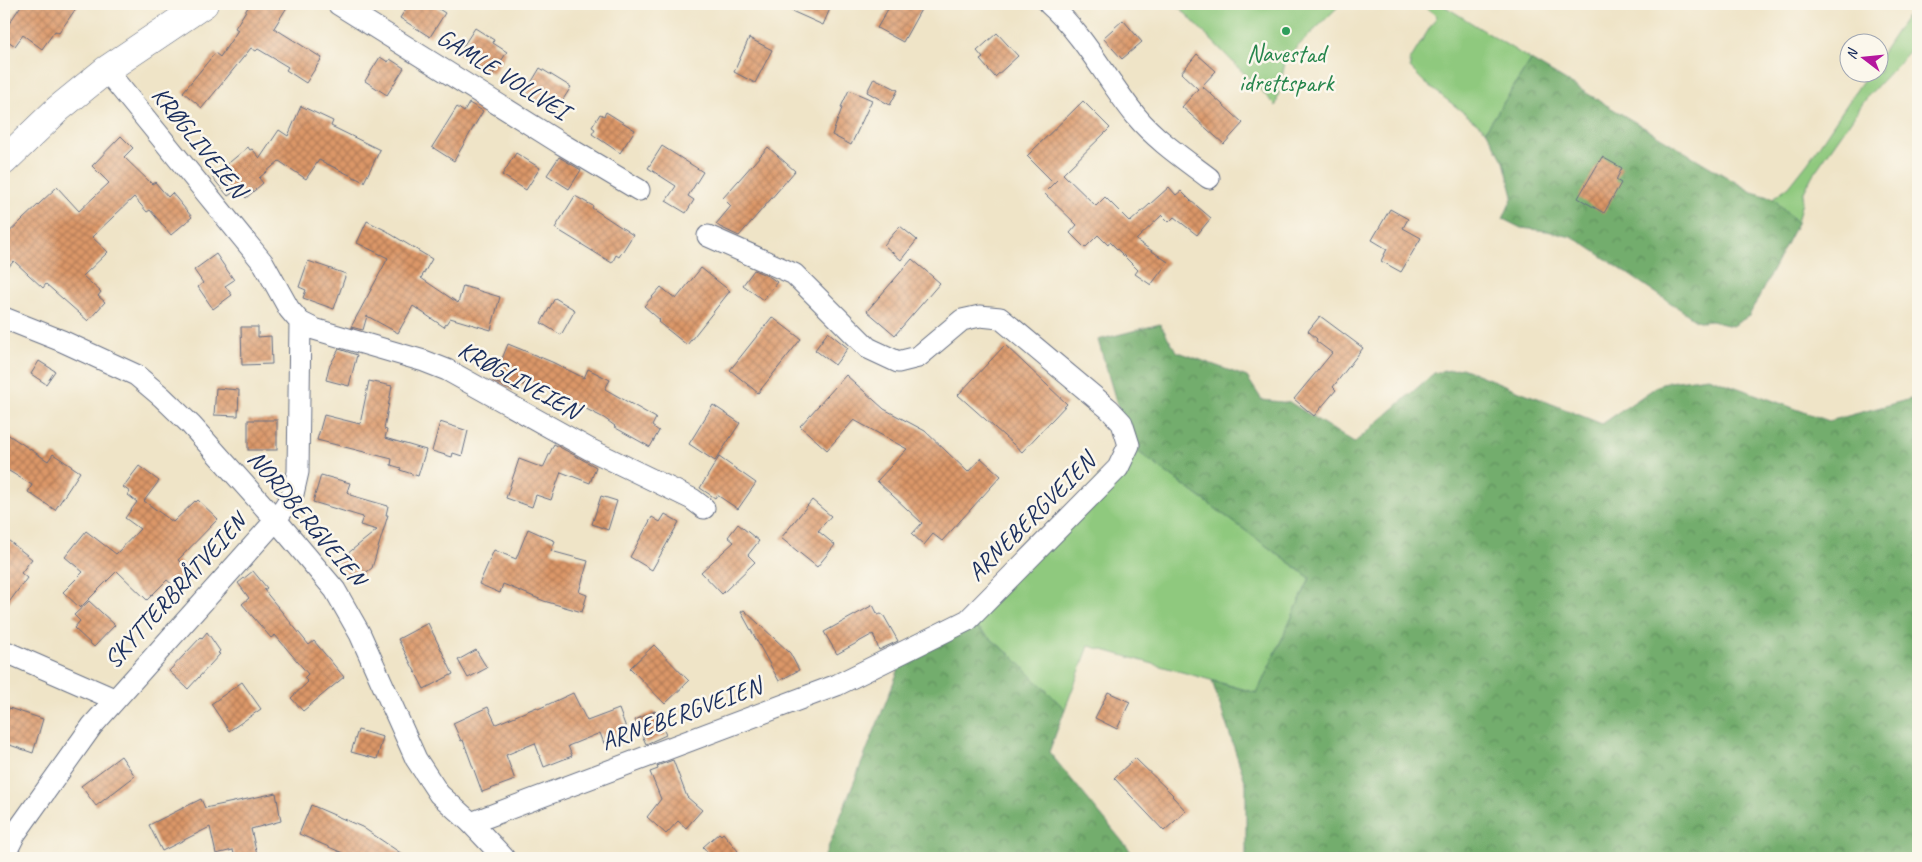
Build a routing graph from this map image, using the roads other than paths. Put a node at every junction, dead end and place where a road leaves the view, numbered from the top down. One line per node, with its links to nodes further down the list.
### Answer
1 (204, 4): 4 (street)
2 (338, 4): 7 (street, GAMLE VOLLVEI)
3 (1049, 4): 6 (street)
4 (106, 70): 5 (street); 10 (street, KRØGLIVEIEN)
5 (4, 161)
6 (1209, 178)
7 (640, 190)
8 (708, 236): 15 (street, ARNEBERGVEIEN)
9 (4, 318): 12 (street, NORDBERGVEIEN)
10 (300, 322): 11 (street, KRØGLIVEIEN); 12 (street)
11 (704, 508)
12 (276, 520): 14 (street, SKYTTERBRÅTVEIEN); 15 (street, NORDBERGVEIEN)
13 (4, 651): 14 (street, SKYTTERBRÅTVEIEN)
14 (114, 699): 16 (street, SKYTTERBRÅTVEIEN)
15 (471, 823): 17 (street, NORDBERGVEIEN)
16 (4, 856)
17 (504, 858)

